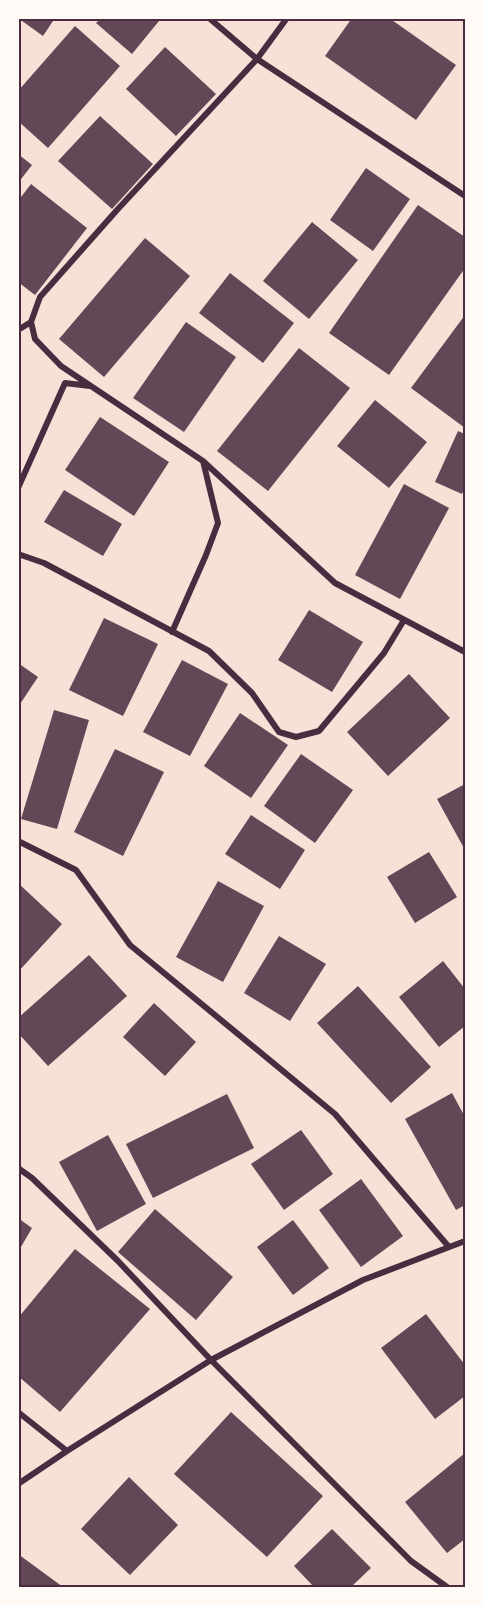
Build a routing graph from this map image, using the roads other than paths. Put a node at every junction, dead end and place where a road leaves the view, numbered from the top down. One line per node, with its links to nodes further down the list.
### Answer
1 (209, 18): 3 (street)
2 (287, 18): 3 (street)
3 (257, 59): 4 (street); 5 (street)
4 (465, 196)
5 (31, 322): 6 (street); 7 (street)
6 (18, 330)
7 (93, 386): 8 (street); 9 (street)
8 (202, 461): 11 (street); 12 (street)
9 (18, 488)
10 (18, 554): 12 (street)
11 (404, 620): 12 (street); 13 (street)
12 (172, 632)
13 (465, 652)
14 (18, 841): 17 (street)
15 (18, 1168): 18 (street)
16 (465, 1241): 17 (street)
17 (449, 1247): 18 (street)
18 (212, 1360): 20 (street); 22 (street)
19 (18, 1412): 20 (street)
20 (66, 1451): 21 (street)
21 (18, 1485)
22 (447, 1587)

